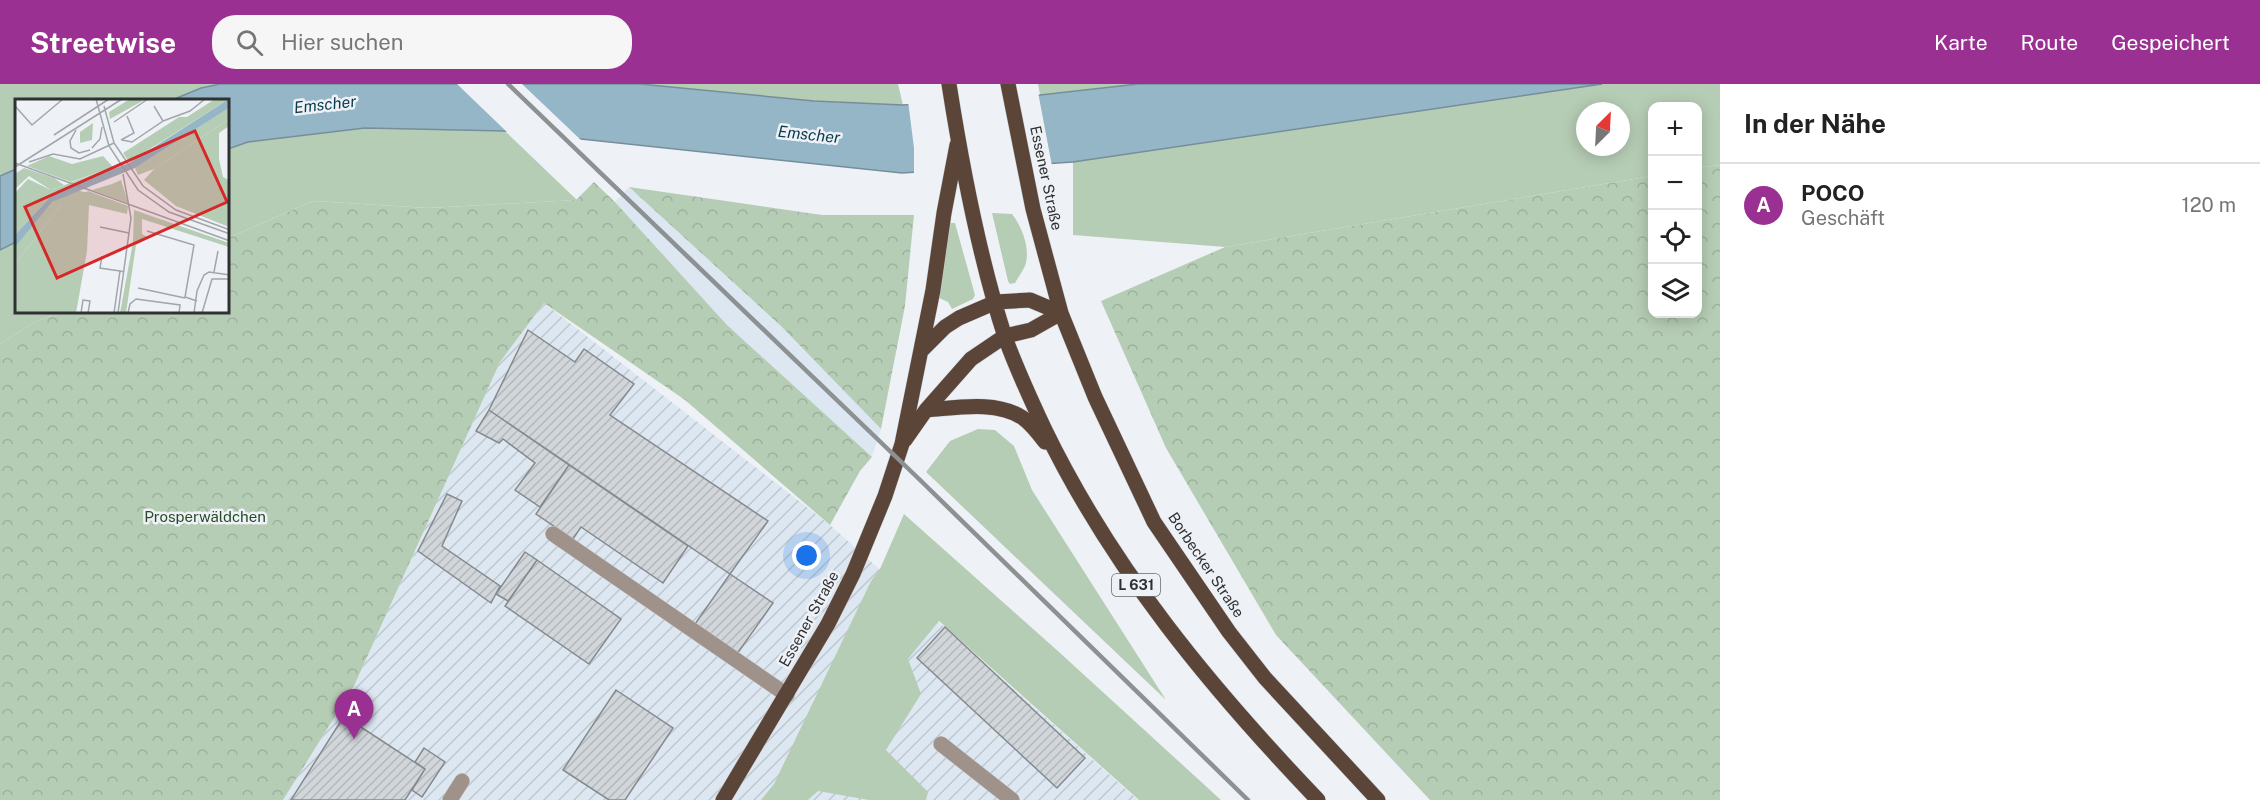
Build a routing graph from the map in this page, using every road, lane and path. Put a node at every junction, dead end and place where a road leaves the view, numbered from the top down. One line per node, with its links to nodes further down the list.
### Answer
1 (949, 84): 3 (main road, L 631)
2 (1008, 84): 5 (main road, Essener Straße)
3 (958, 140): 4 (main road, L 631); 7 (main road, Essener Straße)
4 (996, 302): 5 (main road); 6 (main road, L 631); 7 (main road)
5 (1061, 313): 6 (main road, Essener Straße); 19 (main road, Borbecker Straße)
6 (1005, 336): 8 (main road, Essener Straße); 10 (main road, L 631)
7 (920, 351): 9 (main road, Essener Straße)
8 (926, 410): 9 (main road, Essener Straße); 10 (main road)
9 (902, 444): 12 (main road, Essener Straße)
10 (1060, 462): 18 (main road, L 631)
11 (553, 534): 12 (lane)
12 (787, 695): 16 (main road, Essener Straße)
13 (940, 744): 17 (lane)
14 (462, 781): 15 (lane)
15 (450, 800)
16 (723, 800)
17 (1012, 800)
18 (1318, 800)
19 (1378, 800)

